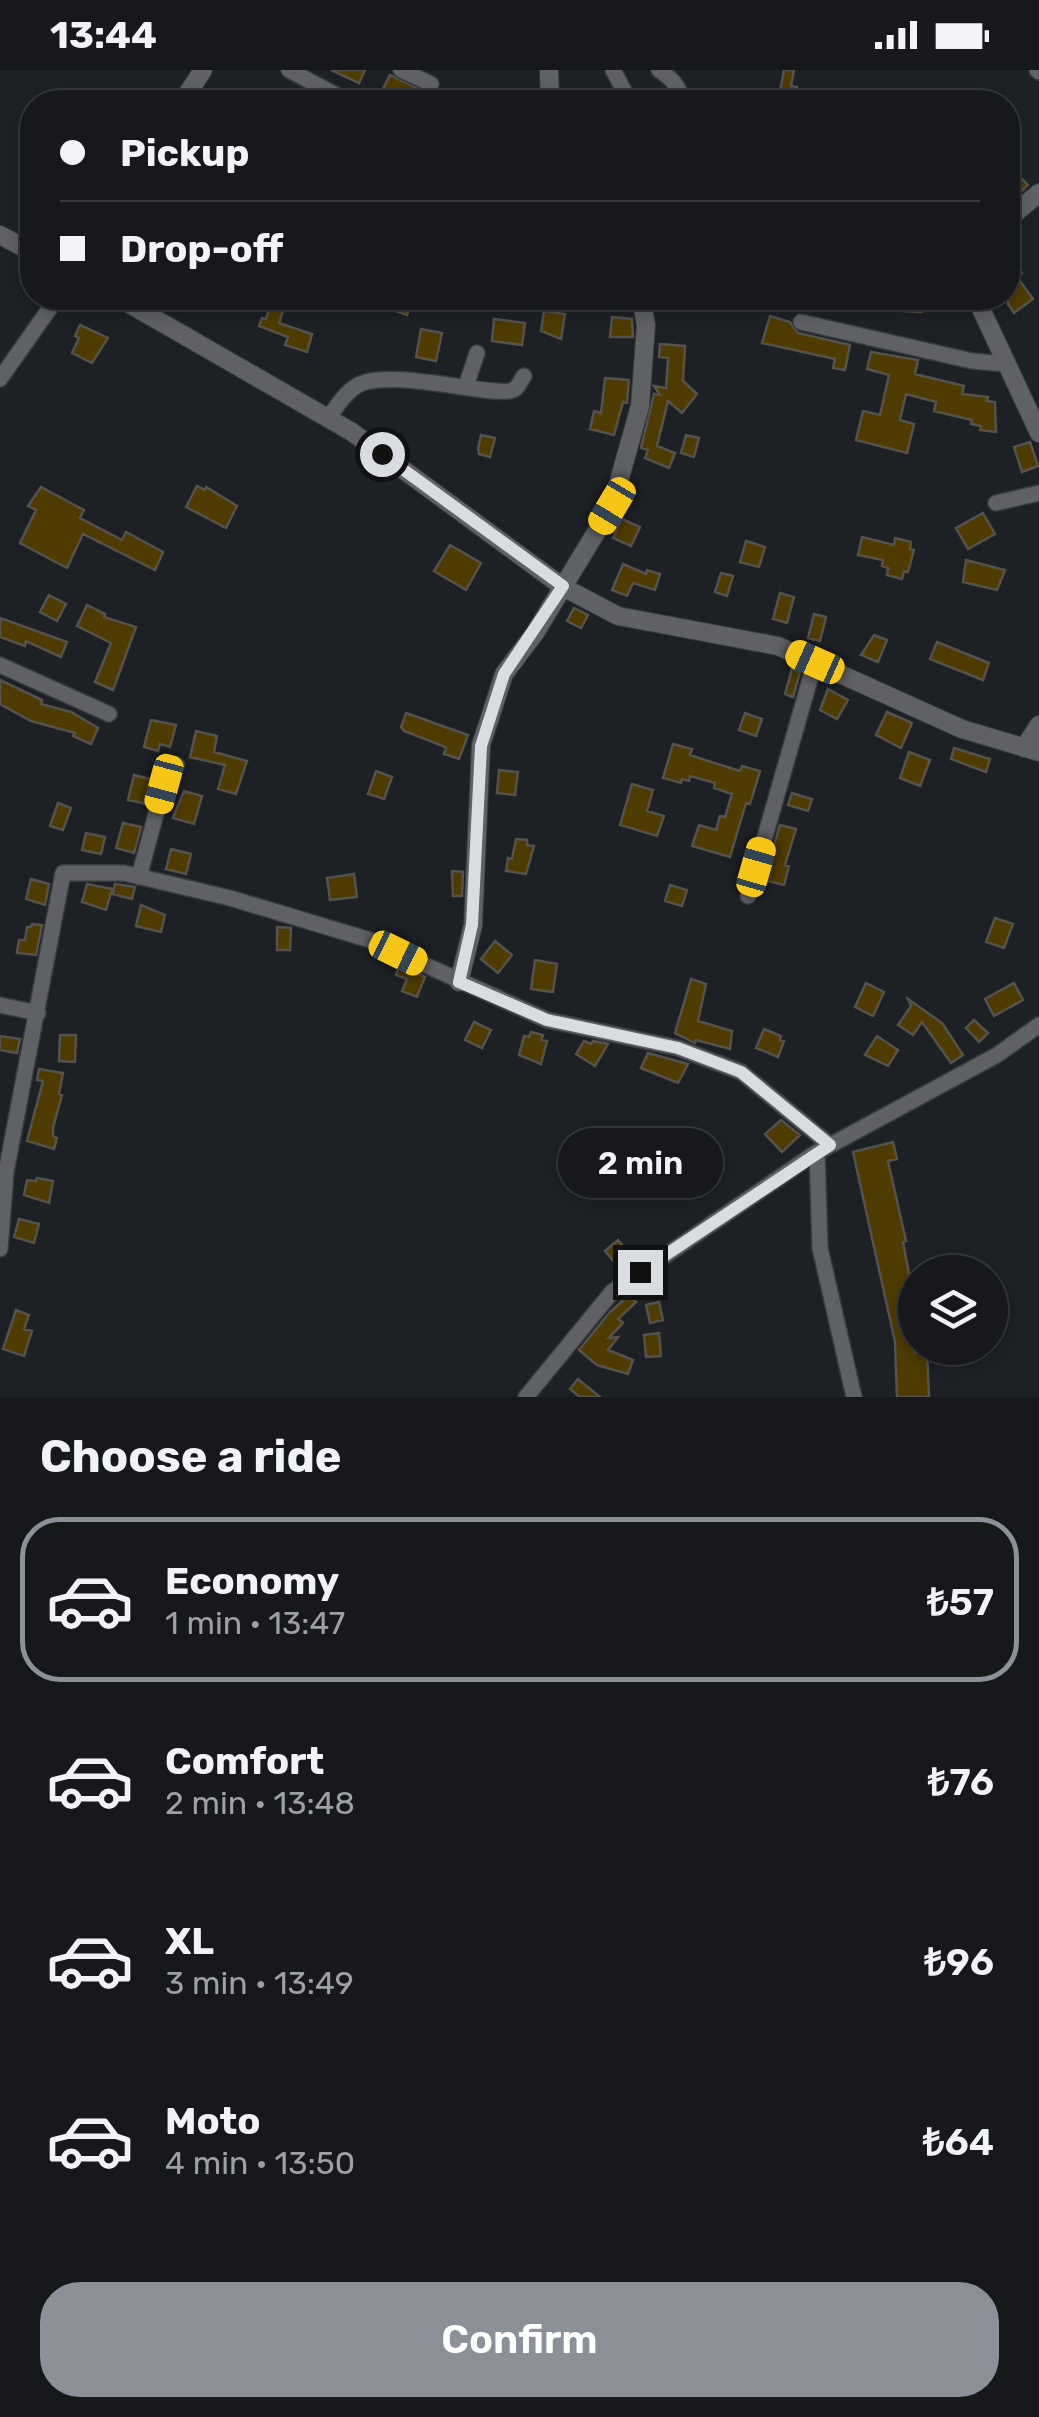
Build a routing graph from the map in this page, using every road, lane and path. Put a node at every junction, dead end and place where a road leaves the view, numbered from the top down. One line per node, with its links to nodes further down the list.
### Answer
1 (289, 70): 5 (street)
2 (401, 70): 4 (street)
3 (659, 70): 6 (street)
4 (431, 84)
5 (327, 90)
6 (679, 90)
7 (49, 310): 15 (street)
8 (140, 310): 17 (street)
9 (643, 310): 21 (street)
10 (981, 310): 13 (street)
11 (801, 322): 13 (street)
12 (477, 353): 16 (street)
13 (1005, 364): 18 (street)
14 (524, 376): 16 (street)
15 (0, 379)
16 (466, 386): 17 (street)
17 (328, 418): 21 (street)
18 (1039, 433)
19 (1039, 493): 20 (street)
20 (996, 503)
21 (563, 586): 22 (street); 30 (street)
22 (815, 662): 26 (street); 29 (street)
23 (0, 665): 24 (street)
24 (109, 714)
25 (1039, 725): 26 (street)
26 (1032, 750)
27 (176, 765): 28 (street)
28 (139, 877): 30 (street); 32 (street)
29 (748, 896)
30 (459, 982): 34 (street)
31 (0, 1005): 32 (street)
32 (38, 1014): 35 (street)
33 (1039, 1025): 34 (street)
34 (823, 1148): 36 (street); 37 (street)
35 (0, 1248)
36 (535, 1394)
37 (854, 1397)

